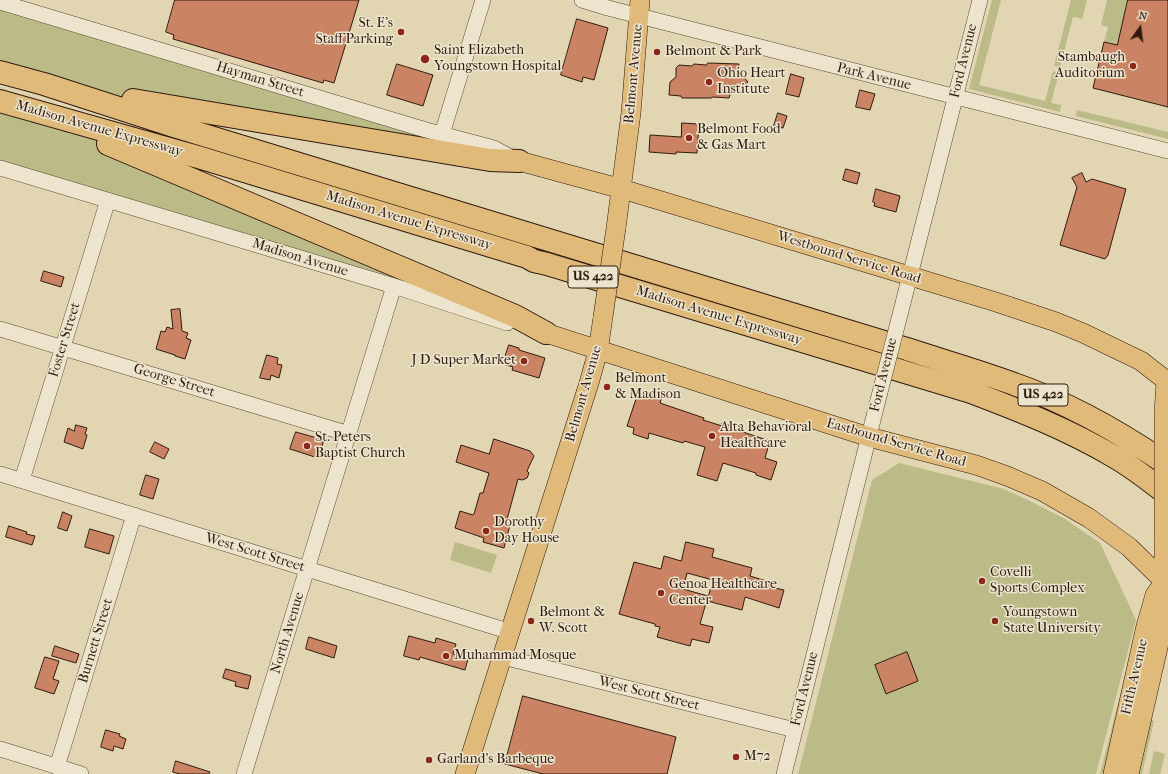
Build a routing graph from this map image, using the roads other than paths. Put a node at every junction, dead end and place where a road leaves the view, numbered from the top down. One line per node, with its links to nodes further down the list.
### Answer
1 (483, 0): 10 (street)
2 (582, 0): 5 (street, Park Avenue)
3 (980, 0): 8 (street, Ford Avenue)
4 (0, 2): 10 (street, Hayman Street)
5 (640, 8): 8 (street, Park Avenue); 14 (main road, Belmont Avenue)
6 (0, 72): 7 (highway, Madison Avenue Expressway / US 422)
7 (44, 84): 10 (highway); 25 (highway, Madison Avenue Expressway / US 422)
8 (955, 98): 11 (street, Park Avenue); 16 (street, Ford Avenue)
9 (10, 104): 19 (highway); 28 (highway, Madison Avenue Expressway / US 422)
10 (438, 142): 12 (highway)
11 (1168, 151)
12 (519, 161): 14 (main road, Westbound Service Road)
13 (0, 168): 15 (street, Madison Avenue)
14 (622, 189): 16 (main road, Westbound Service Road); 21 (main road, Belmont Avenue, bridge)
15 (108, 200): 17 (street, Madison Avenue); 20 (street, Foster Street)
16 (910, 276): 22 (main road, Westbound Service Road); 24 (street, Ford Avenue, bridge)
17 (394, 286): 19 (street, Madison Avenue); 23 (street, North Avenue)
18 (0, 329): 20 (street, George Street)
19 (546, 333): 21 (main road, Madison Avenue)
20 (63, 348): 23 (street, George Street); 27 (street, Foster Street)
21 (598, 351): 24 (main road, Eastbound Service Road); 32 (main road, Belmont Avenue)
22 (1167, 378): 31 (main road, Fifth Avenue, bridge)
23 (349, 434): 30 (street, North Avenue)
24 (868, 437): 31 (main road, Eastbound Service Road); 35 (street, Ford Avenue)
25 (1168, 465)
26 (1, 479): 27 (street, West Scott Street)
27 (22, 480): 29 (street, West Scott Street)
28 (1168, 495)
29 (134, 515): 30 (street, West Scott Street); 37 (street, Burnett Street)
30 (307, 569): 32 (street, West Scott Street); 39 (street, North Avenue)
31 (1166, 584): 33 (main road, Fifth Avenue); 42 (main road, Fifth Avenue)
32 (511, 632): 34 (main road, Belmont Avenue)
33 (1163, 639): 43 (main road, Fifth Avenue)
34 (502, 657): 35 (street, West Scott Street); 40 (main road, Belmont Avenue)
35 (795, 730): 41 (street, Ford Avenue)
36 (0, 749): 37 (street)
37 (57, 767): 38 (street)
38 (81, 774)
39 (244, 774)
40 (465, 774)
41 (784, 774)
42 (1113, 774)
43 (1129, 774)

